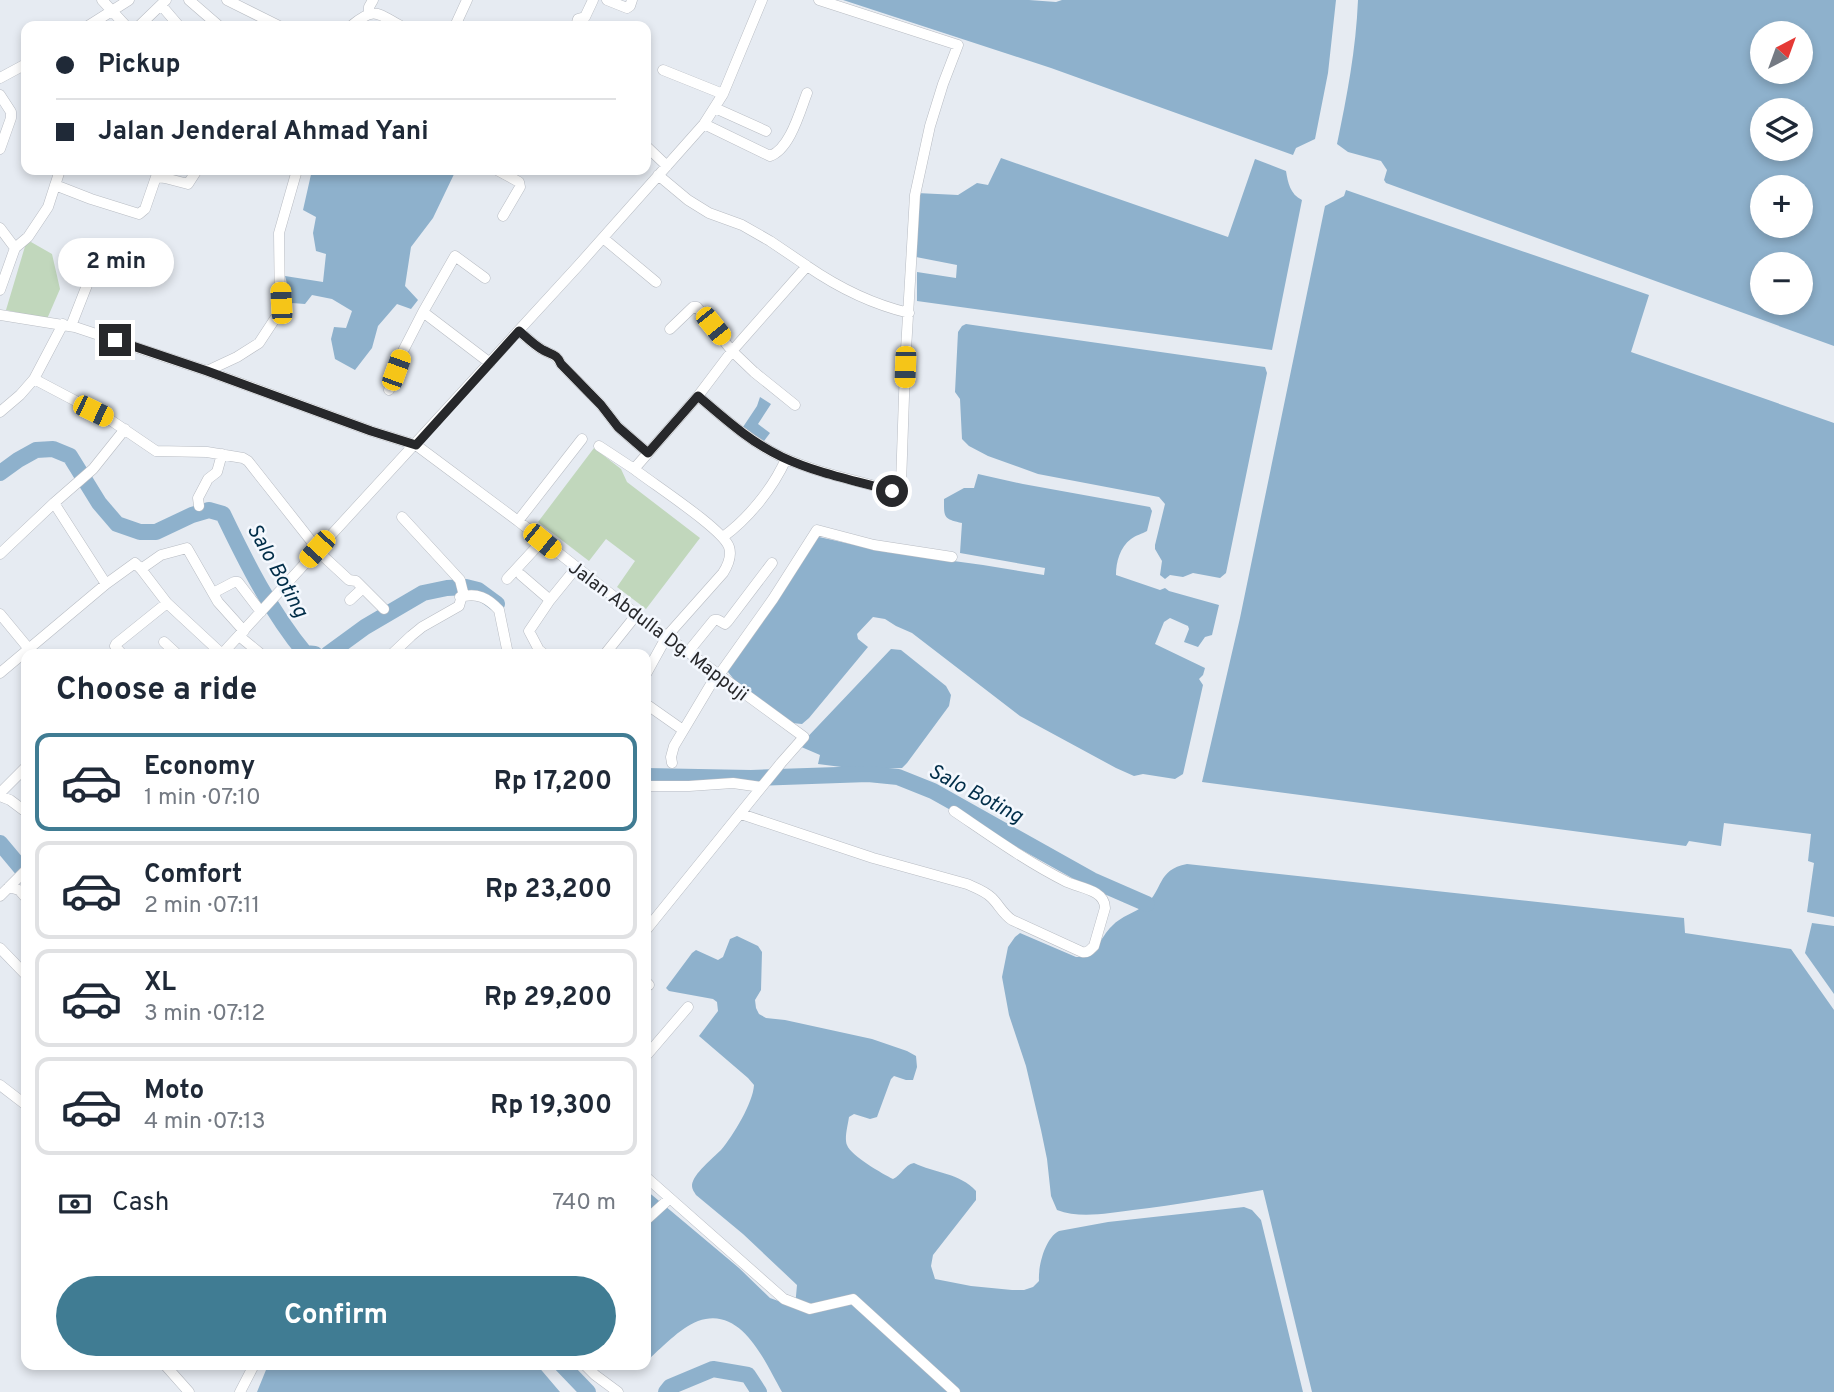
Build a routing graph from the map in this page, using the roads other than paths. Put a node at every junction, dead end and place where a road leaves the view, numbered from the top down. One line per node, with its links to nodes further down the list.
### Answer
1 (102, 0): 13 (street)
2 (129, 0): 13 (street)
3 (189, 0): 19 (street)
4 (228, 0): 20 (street)
5 (373, 0): 14 (street)
6 (467, 0): 23 (street)
7 (593, 0): 24 (street)
8 (607, 0): 9 (street)
9 (632, 0)
10 (762, 0): 29 (street)
11 (819, 0): 53 (street)
12 (163, 2): 17 (street); 18 (street)
13 (112, 11): 15 (street); 16 (street)
14 (369, 14): 21 (street); 22 (street)
15 (96, 21)
16 (121, 21)
17 (144, 21)
18 (176, 21)
19 (213, 21)
20 (269, 21)
21 (358, 21)
22 (392, 21)
23 (457, 21)
24 (577, 21)
25 (21, 67): 27 (street)
26 (663, 69): 29 (street)
27 (0, 78)
28 (807, 93): 32 (street)
29 (723, 94): 31 (street)
30 (0, 95): 34 (street)
31 (715, 108): 32 (street); 33 (street)
32 (704, 124): 36 (street)
33 (766, 131)
34 (0, 149)
35 (651, 151): 36 (street)
36 (667, 166): 41 (street)
37 (58, 175): 42 (street)
38 (194, 175): 42 (street)
39 (295, 175): 60 (street)
40 (506, 175): 43 (street)
41 (658, 175): 45 (street); 47 (street)
42 (55, 186): 46 (street)
43 (503, 216)
44 (1, 230): 46 (street)
45 (603, 238): 50 (street); 57 (street)
46 (15, 248): 51 (street)
47 (807, 266): 53 (street); 58 (street)
48 (137, 272): 55 (street)
49 (485, 278): 52 (street)
50 (656, 282)
51 (0, 290)
52 (424, 312): 59 (street); 62 (street)
53 (909, 313): 72 (street)
54 (0, 315): 55 (street, Jalan Abdulla Dg. Mappuji)
55 (67, 325): 60 (street, Jalan Abdulla Dg. Mappuji); 61 (street)
56 (670, 329): 58 (street)
57 (519, 331): 59 (street); 70 (street)
58 (732, 351): 63 (street); 64 (street)
59 (490, 363): 68 (street)
60 (207, 371): 68 (street, Jalan Abdulla Dg. Mappuji)
61 (34, 379): 65 (street); 66 (street)
62 (389, 390)
63 (698, 396): 70 (street); 72 (street)
64 (795, 405)
65 (0, 412)
66 (125, 429): 71 (street); 74 (street)
67 (582, 439): 77 (street)
68 (416, 445): 77 (street, Jalan Abdulla Dg. Mappuji); 80 (street)
69 (598, 446): 73 (street)
70 (648, 453): 73 (street)
71 (222, 454): 75 (street); 80 (street)
72 (786, 459): 78 (street)
73 (634, 469): 78 (street)
74 (54, 503): 81 (street); 88 (street)
75 (199, 506)
76 (402, 517): 91 (street)
77 (518, 522): 79 (street, Jalan Abdulla Dg. Mappuji)
78 (723, 537): 100 (street)
79 (542, 541): 84 (street, Jalan Abdulla Dg. Mappuji); 87 (street)
80 (317, 549): 89 (street); 96 (street)
81 (0, 554)
82 (953, 557): 116 (street)
83 (772, 564): 112 (street)
84 (576, 568): 93 (street); 98 (street, Jalan Abdulla Dg. Mappuji)
85 (142, 569): 88 (street); 90 (street); 94 (street)
86 (520, 575): 93 (street)
87 (507, 579)
88 (106, 584): 102 (street)
89 (363, 588): 92 (street); 95 (street)
90 (213, 593): 96 (street); 99 (street)
91 (461, 594): 108 (street); 109 (street)
92 (350, 600)
93 (550, 600): 110 (street)
94 (167, 604): 103 (street); 105 (street)
95 (384, 608)
96 (261, 612): 99 (street)
97 (0, 614): 102 (street)
98 (637, 614): 100 (street, Jalan Abdulla Dg. Mappuji); 111 (street)
99 (242, 633): 106 (street); 107 (street)
100 (667, 636): 112 (street, Jalan Abdulla Dg. Mappuji); 114 (street)
101 (164, 642): 104 (street)
102 (29, 649)
103 (118, 649)
104 (172, 649)
105 (216, 649)
106 (227, 649)
107 (256, 649)
108 (398, 649)
109 (507, 649)
110 (538, 649)
111 (609, 649)
112 (688, 652): 116 (street, Jalan Abdulla Dg. Mappuji)
113 (21, 656): 115 (street)
114 (651, 665)
115 (0, 673)
116 (718, 675): 118 (street); 122 (street, Jalan Abdulla Dg. Mappuji)
117 (651, 708): 118 (street)
118 (683, 730): 119 (street)
119 (672, 763)
120 (21, 772): 123 (street)
121 (651, 786): 122 (street)
122 (762, 786): 126 (street)
123 (0, 795): 124 (street)
124 (21, 808)
125 (954, 811): 126 (street)
126 (741, 814): 131 (street)
127 (21, 875): 128 (street)
128 (11, 885): 129 (street); 130 (street)
129 (21, 892)
130 (0, 896)
131 (651, 924)
132 (0, 948): 133 (street)
133 (21, 970)
134 (688, 1007): 135 (street)
135 (651, 1050)
136 (0, 1085): 137 (street)
137 (21, 1101)
138 (651, 1182): 139 (street)
139 (669, 1199): 140 (street); 147 (street)
140 (651, 1215)
141 (168, 1370): 144 (street)
142 (251, 1370): 145 (street)
143 (590, 1370): 146 (street)
144 (188, 1392)
145 (240, 1392)
146 (618, 1392)
147 (955, 1392)

